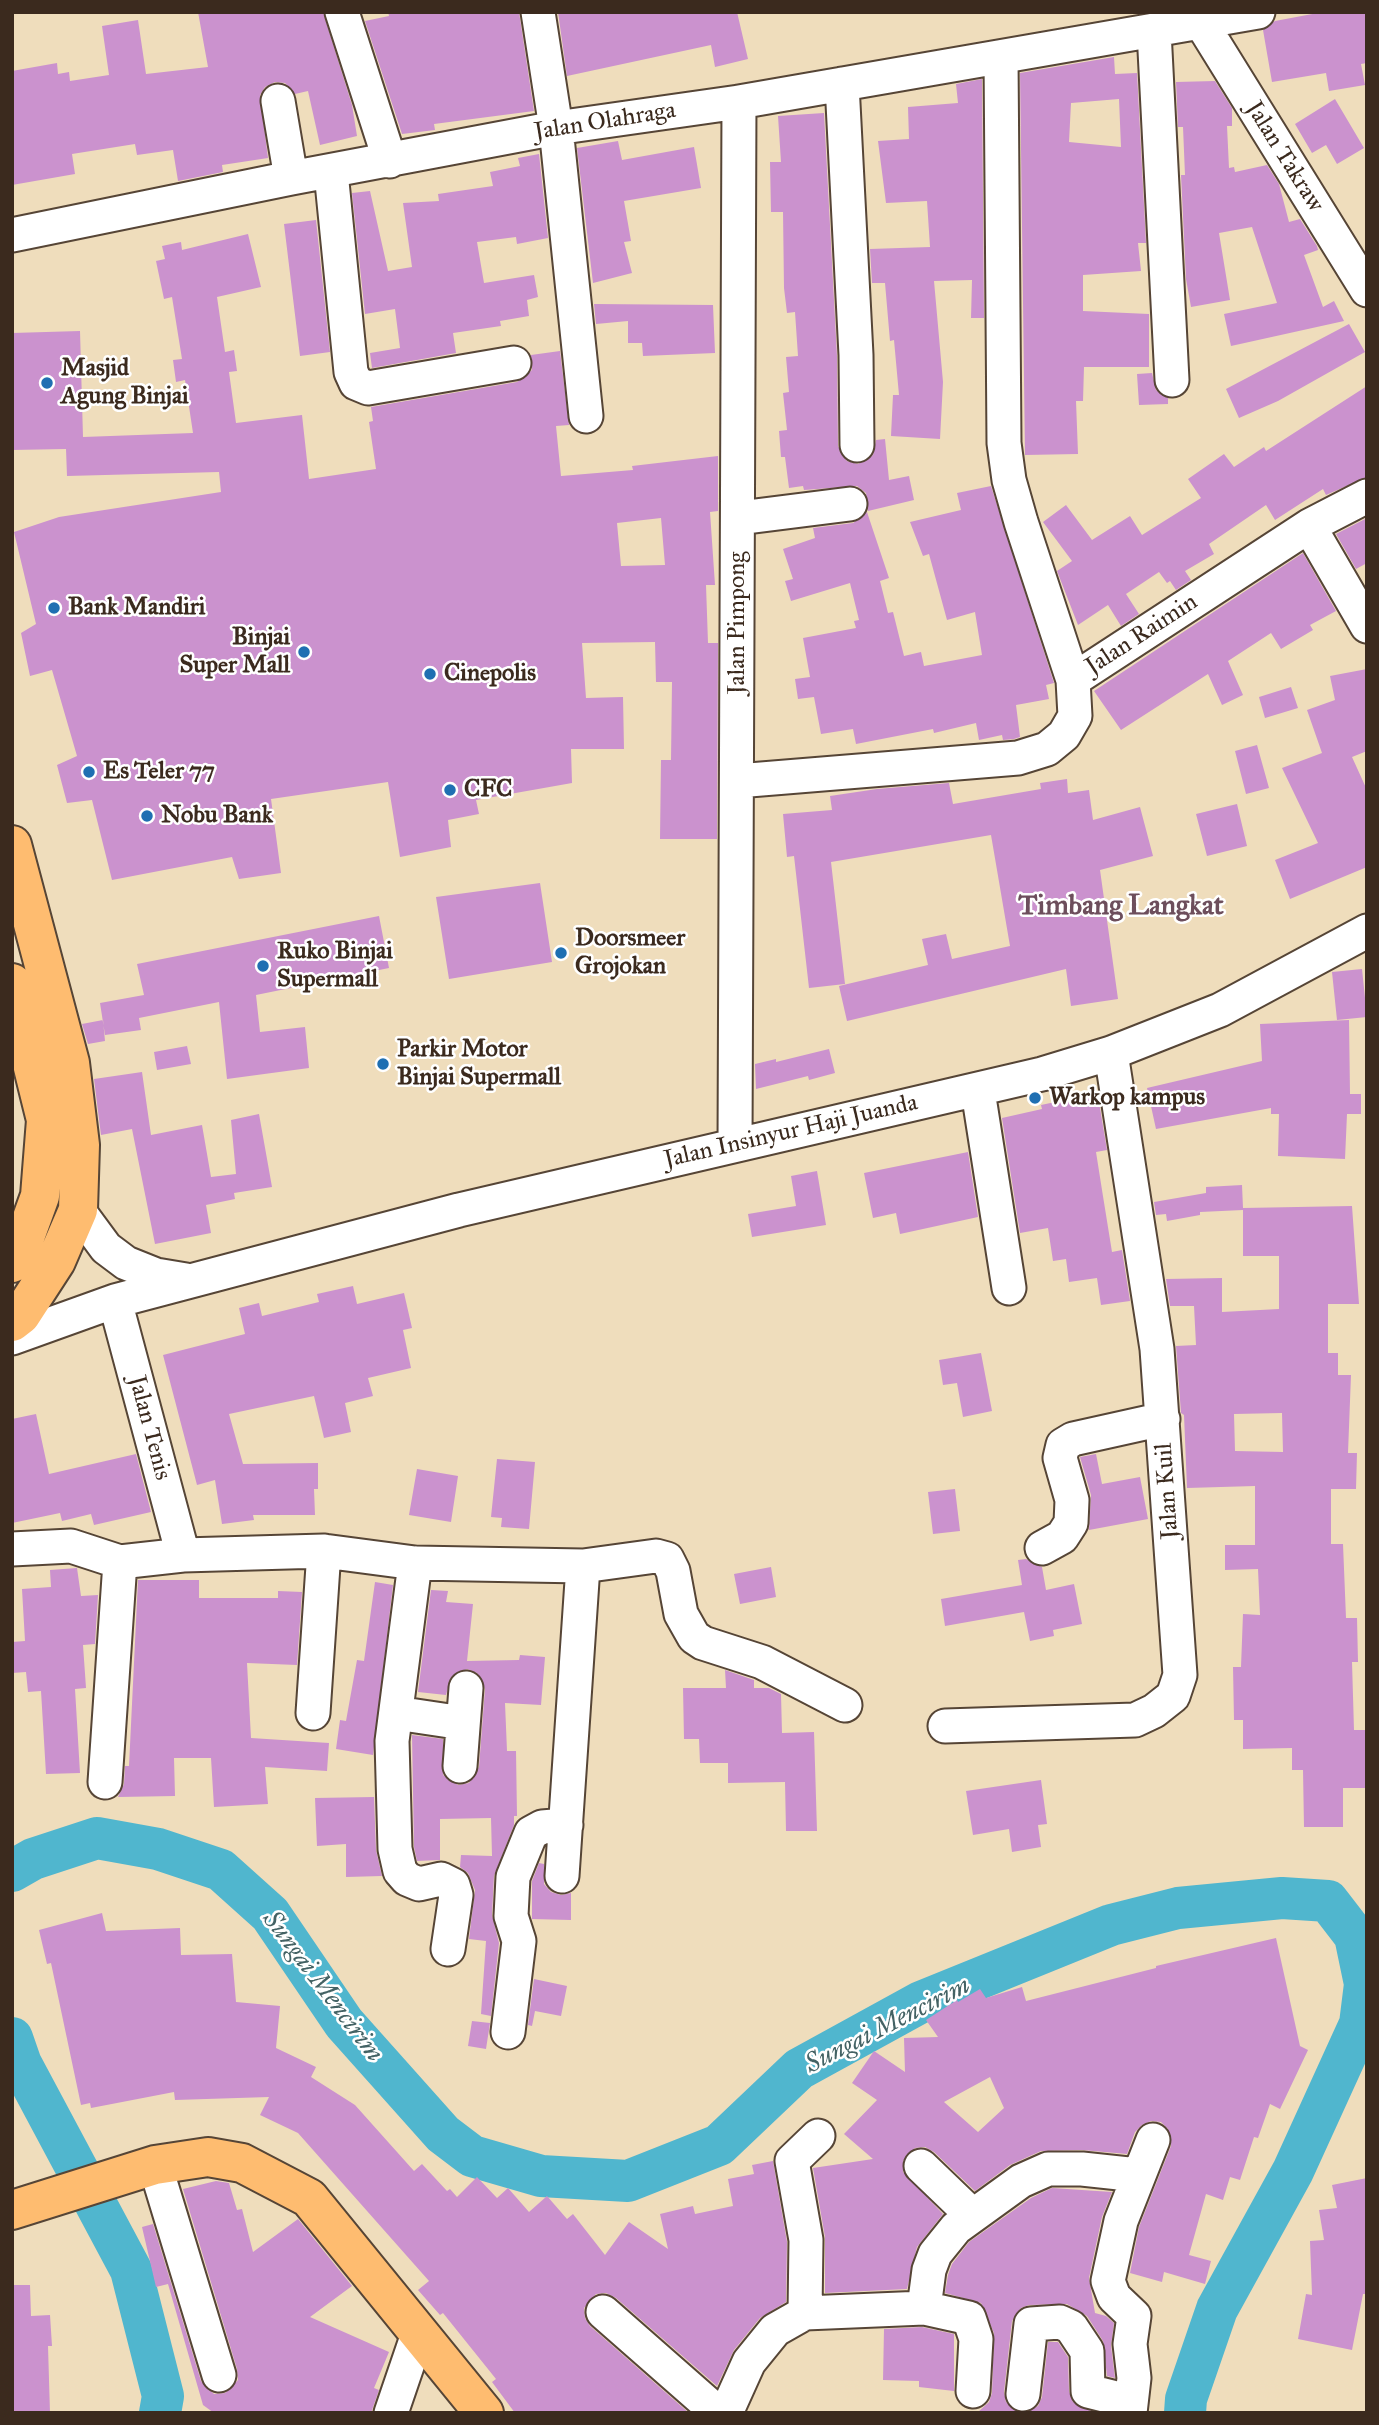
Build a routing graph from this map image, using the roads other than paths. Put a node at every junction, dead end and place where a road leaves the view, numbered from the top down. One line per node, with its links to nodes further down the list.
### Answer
1 (343, 12): 11 (street)
2 (538, 12): 10 (street)
3 (1258, 12): 4 (street, Jalan Olahraga)
4 (1202, 24): 5 (street, Jalan Olahraga); 15 (street, Jalan Takraw)
5 (1154, 31): 6 (street, Jalan Olahraga); 17 (street)
6 (1000, 57): 7 (street, Jalan Olahraga); 25 (street)
7 (842, 84): 9 (street, Jalan Olahraga); 19 (street)
8 (278, 101): 13 (street)
9 (739, 102): 10 (street, Jalan Olahraga); 22 (street, Jalan Pimpong)
10 (556, 128): 11 (street, Jalan Olahraga); 18 (street)
11 (390, 161): 12 (street, Jalan Olahraga)
12 (331, 172): 13 (street, Jalan Olahraga); 16 (street)
13 (291, 178): 14 (street, Jalan Olahraga)
14 (12, 235)
15 (1367, 290)
16 (514, 363)
17 (1172, 380)
18 (586, 416)
19 (857, 445)
20 (1367, 496): 23 (street, Jalan Raimin)
21 (850, 505): 22 (street)
22 (739, 518): 26 (street, Jalan Pimpong)
23 (1309, 526): 24 (street); 25 (street, Jalan Raimin)
24 (1367, 626)
25 (1073, 680): 26 (street, Jalan Raimin)
26 (737, 781): 32 (street, Jalan Pimpong)
27 (12, 845): 33 (main road)
28 (1366, 933): 30 (street, Jalan Insinyur Haji Juanda)
29 (12, 983): 34 (main road)
30 (1111, 1053): 31 (street, Jalan Insinyur Haji Juanda); 40 (street, Jalan Kuil)
31 (978, 1091): 32 (street, Jalan Insinyur Haji Juanda); 36 (street)
32 (735, 1144): 35 (street, Jalan Insinyur Haji Juanda)
33 (78, 1210): 35 (street, Jalan Insinyur Haji Juanda); 38 (main road)
34 (12, 1263)
35 (195, 1281): 37 (street, Jalan Insinyur Haji Juanda)
36 (1009, 1288)
37 (115, 1301): 39 (street, Jalan Insinyur Haji Juanda); 44 (street, Jalan Tenis)
38 (12, 1322)
39 (12, 1338)
40 (1163, 1419): 41 (street); 53 (street, Jalan Kuil)
41 (1042, 1548)
42 (12, 1549): 45 (street)
43 (324, 1551): 44 (street); 46 (street); 50 (street)
44 (183, 1555): 45 (street)
45 (120, 1562): 55 (street)
46 (415, 1563): 47 (street); 51 (street)
47 (583, 1566): 49 (street); 56 (street)
48 (466, 1688): 52 (street)
49 (845, 1705)
50 (313, 1713)
51 (396, 1713): 52 (street); 58 (street)
52 (463, 1723): 54 (street)
53 (945, 1726)
54 (460, 1766)
55 (105, 1782)
56 (566, 1825): 57 (street); 59 (street)
57 (562, 1877)
58 (448, 1949)
59 (508, 2032)
60 (818, 2136): 69 (street)
61 (1153, 2140): 64 (street)
62 (155, 2165): 65 (main road); 70 (main road); 71 (street)
63 (921, 2166): 66 (street)
64 (1138, 2175): 66 (street); 79 (street)
65 (26, 2206)
66 (972, 2215): 67 (street)
67 (924, 2308): 69 (street); 72 (street)
68 (603, 2312): 76 (street)
69 (805, 2313): 77 (street)
70 (419, 2331): 74 (street); 75 (main road)
71 (219, 2375)
72 (973, 2391)
73 (1023, 2394): 78 (street)
74 (391, 2413)
75 (484, 2413)
76 (718, 2413)
77 (726, 2413)
78 (1122, 2413)
79 (1130, 2413)

